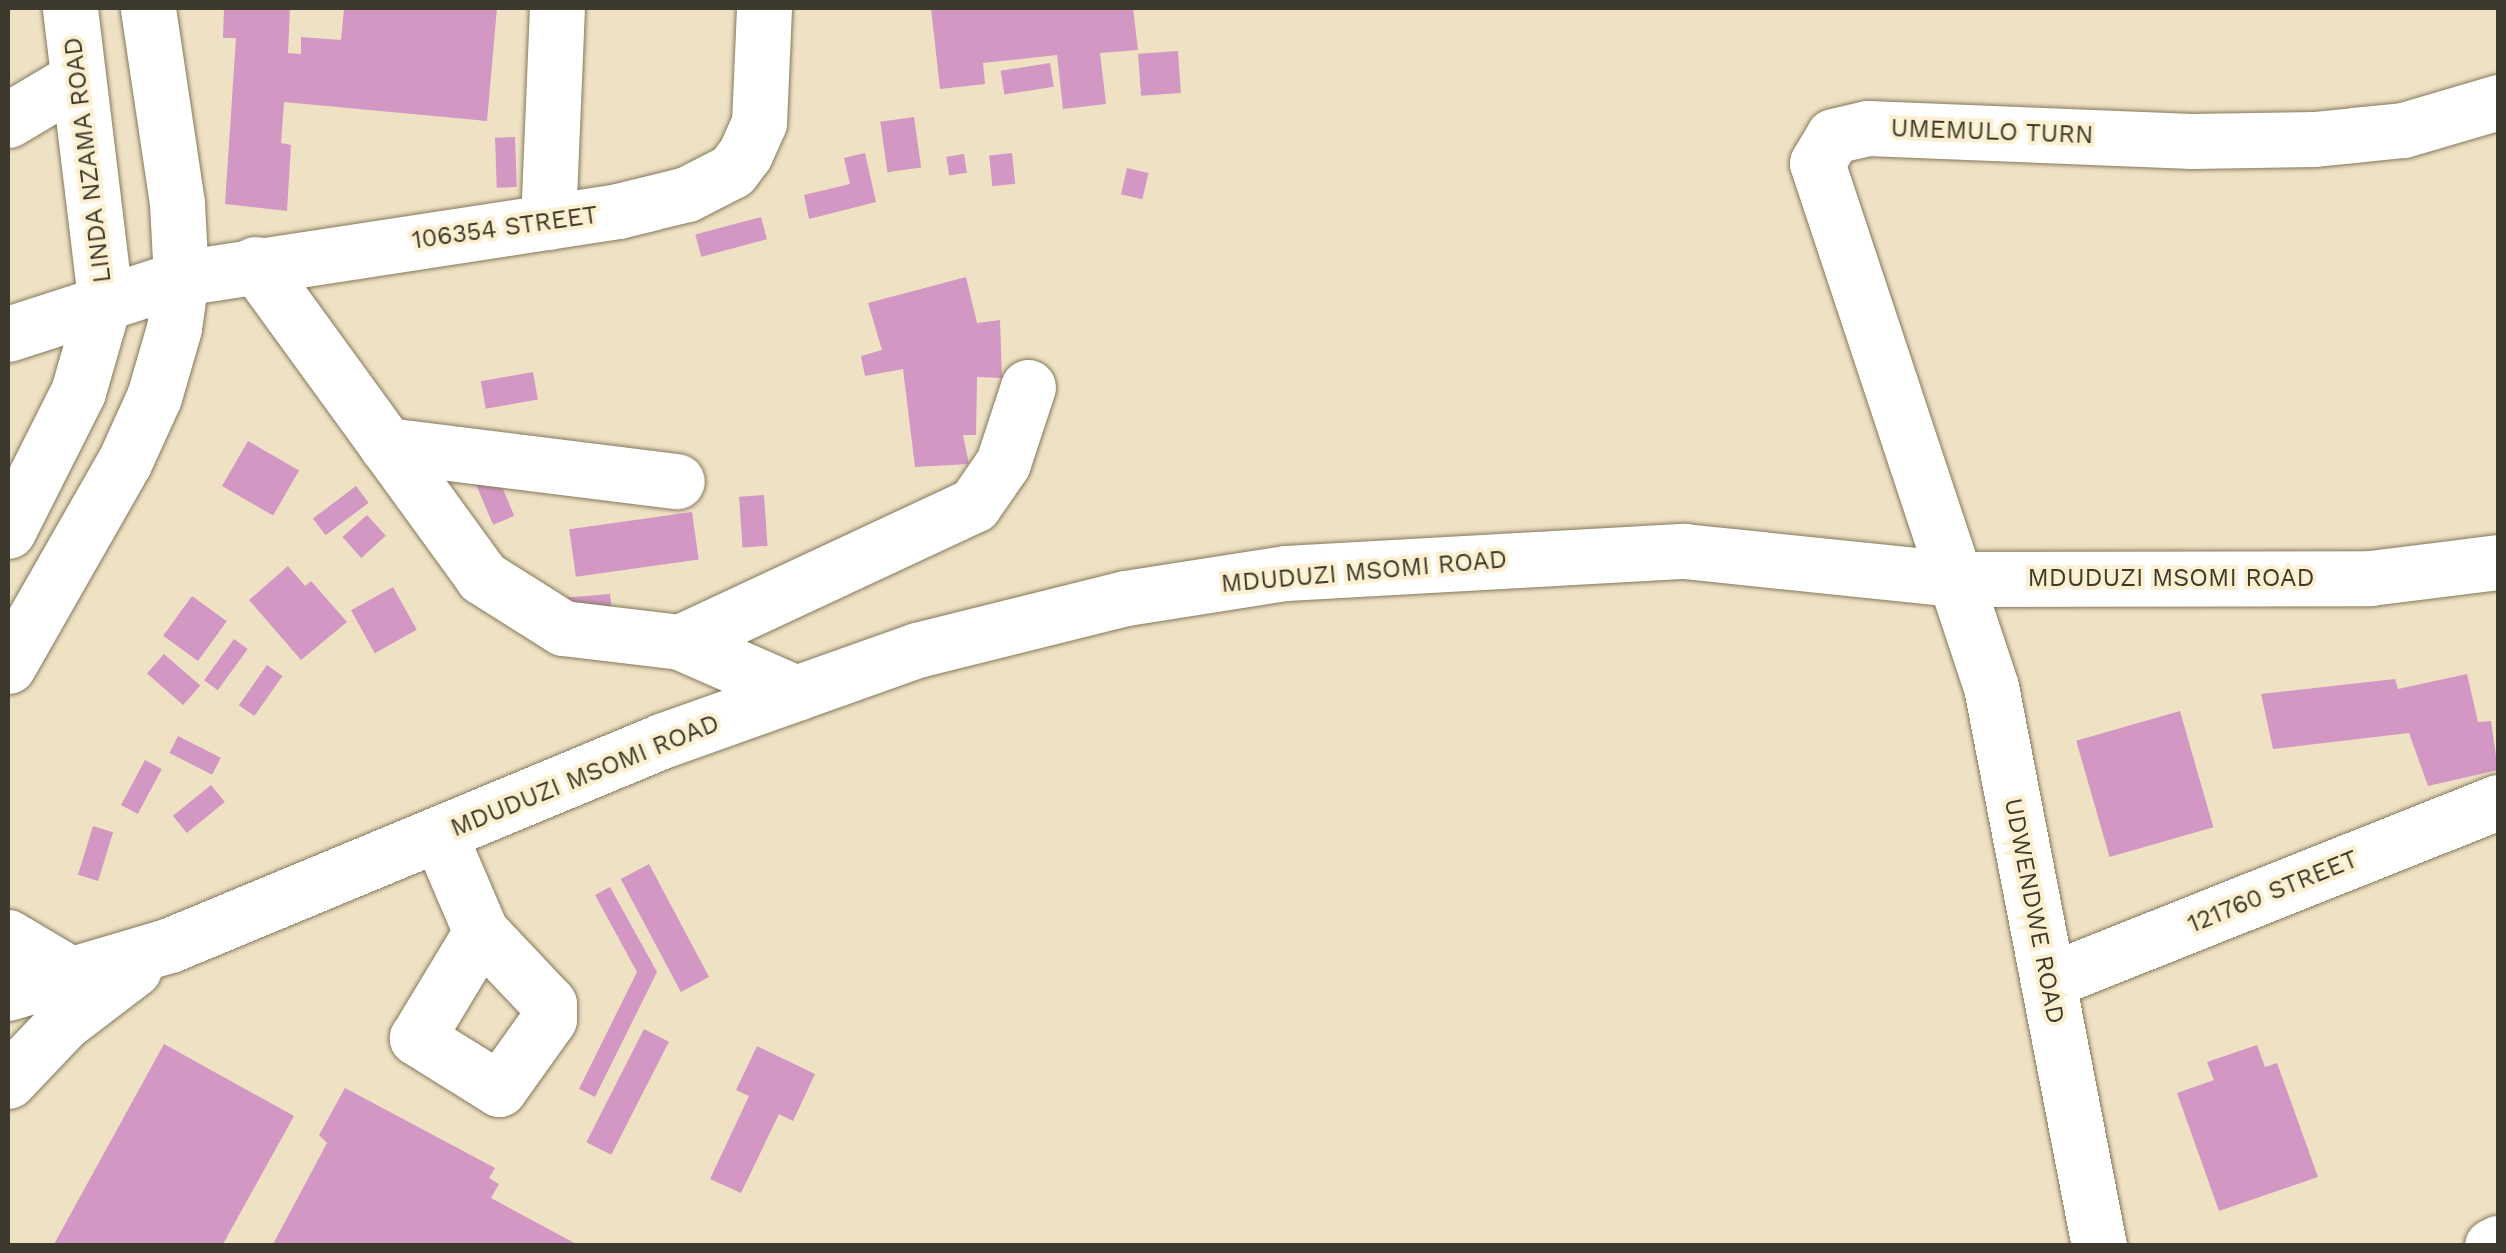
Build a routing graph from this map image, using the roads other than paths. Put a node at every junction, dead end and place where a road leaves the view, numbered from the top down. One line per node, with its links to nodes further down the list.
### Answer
1 (148, 8): 10 (street)
2 (557, 8): 8 (street)
3 (764, 8): 8 (street, 106354 STREET)
4 (79, 9): 5 (street, LINDA NZAMA ROAD)
5 (78, 79): 7 (street); 11 (street, LINDA NZAMA ROAD)
6 (2498, 102): 19 (street, UMEMULO TURN)
7 (8, 120)
8 (548, 222): 9 (street, 106354 STREET)
9 (255, 264): 10 (street, 106354 STREET); 14 (street)
10 (181, 278): 11 (street, 106354 STREET); 18 (street)
11 (105, 298): 12 (street, 106354 STREET); 16 (street, LINDA NZAMA ROAD)
12 (8, 334)
13 (1028, 387): 20 (street)
14 (386, 444): 15 (street); 20 (street)
15 (677, 481)
16 (8, 529): 18 (street)
17 (2498, 562): 19 (street, MDUDUZI MSOMI ROAD)
18 (67, 563): 21 (street)
19 (1956, 579): 22 (street, MDUDUZI MSOMI ROAD); 29 (street, UDWENDWE ROAD)
20 (680, 642): 22 (street)
21 (8, 666)
22 (796, 694): 24 (street, MDUDUZI MSOMI ROAD)
23 (2498, 802): 29 (street, 121760 STREET)
24 (439, 834): 25 (street); 27 (street, MDUDUZI MSOMI ROAD)
25 (481, 932)
26 (8, 937): 28 (street)
27 (170, 945): 28 (street, MDUDUZI MSOMI ROAD); 31 (street, MDUDUZI MSOMI ROAD)
28 (70, 974): 30 (street, MDUDUZI MSOMI ROAD)
29 (2048, 981): 32 (street, UDWENDWE ROAD)
30 (8, 992)
31 (8, 1082)
32 (2100, 1246)

